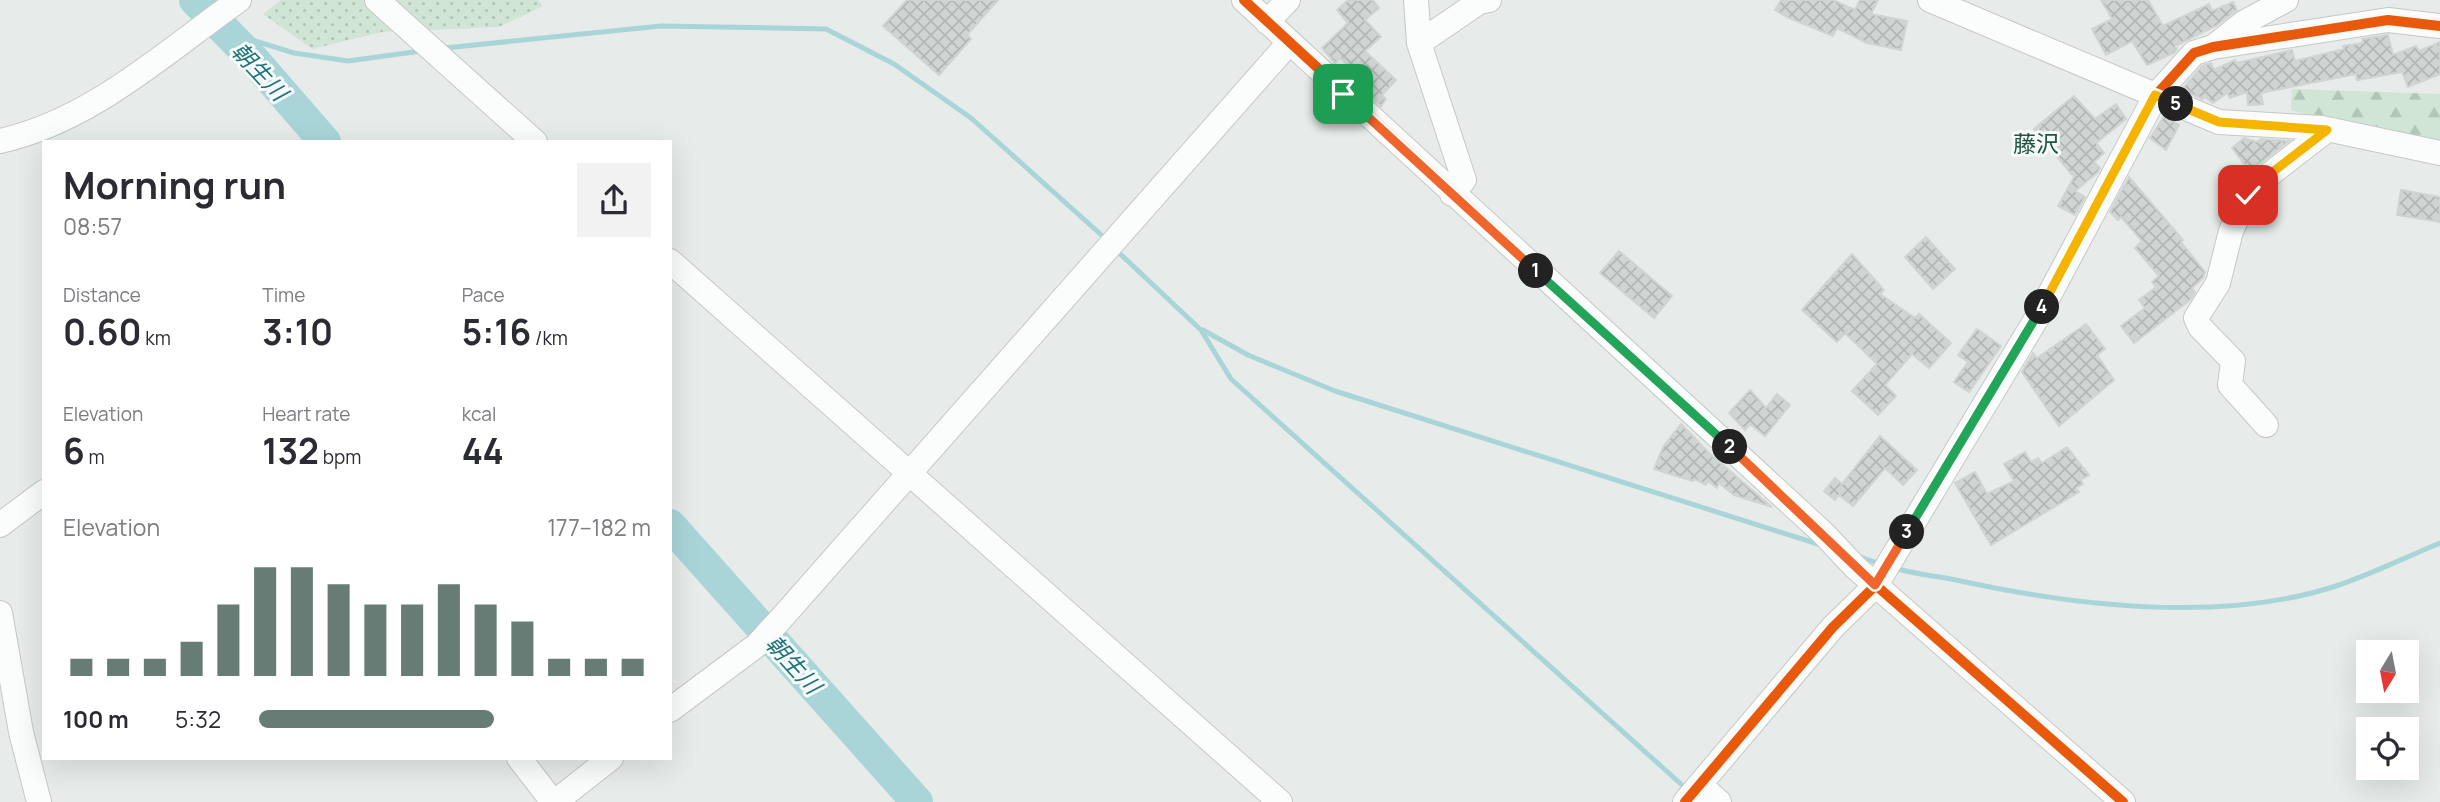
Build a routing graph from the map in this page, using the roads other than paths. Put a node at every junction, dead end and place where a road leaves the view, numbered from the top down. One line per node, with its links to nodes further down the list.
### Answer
1 (377, 0): 16 (street)
2 (1244, 0): 9 (street)
3 (1288, 0): 9 (street)
4 (1416, 0): 11 (street)
5 (1489, 0): 11 (street)
6 (1930, 0): 14 (street)
7 (2286, 0): 13 (street)
8 (233, 4): 17 (street)
9 (1267, 22): 12 (street)
10 (2440, 26): 13 (street)
11 (1419, 43): 19 (street)
12 (1288, 44): 19 (street); 22 (street)
13 (2213, 47): 14 (street)
14 (2155, 95): 15 (street); 25 (street)
15 (2327, 130): 18 (street); 21 (street)
16 (533, 140)
17 (22, 141)
18 (2440, 153)
19 (1452, 194): 25 (street)
20 (672, 263): 22 (street)
21 (2266, 425)
22 (910, 472): 27 (street); 33 (street)
23 (42, 494): 24 (street)
24 (0, 525)
25 (1878, 580): 30 (street); 35 (street)
26 (0, 613): 31 (street)
27 (672, 709)
28 (521, 760): 32 (street)
29 (608, 760): 32 (street)
30 (1692, 794): 34 (street)
31 (39, 802)
32 (554, 802)
33 (1280, 802)
34 (1719, 802)
35 (2123, 802)

